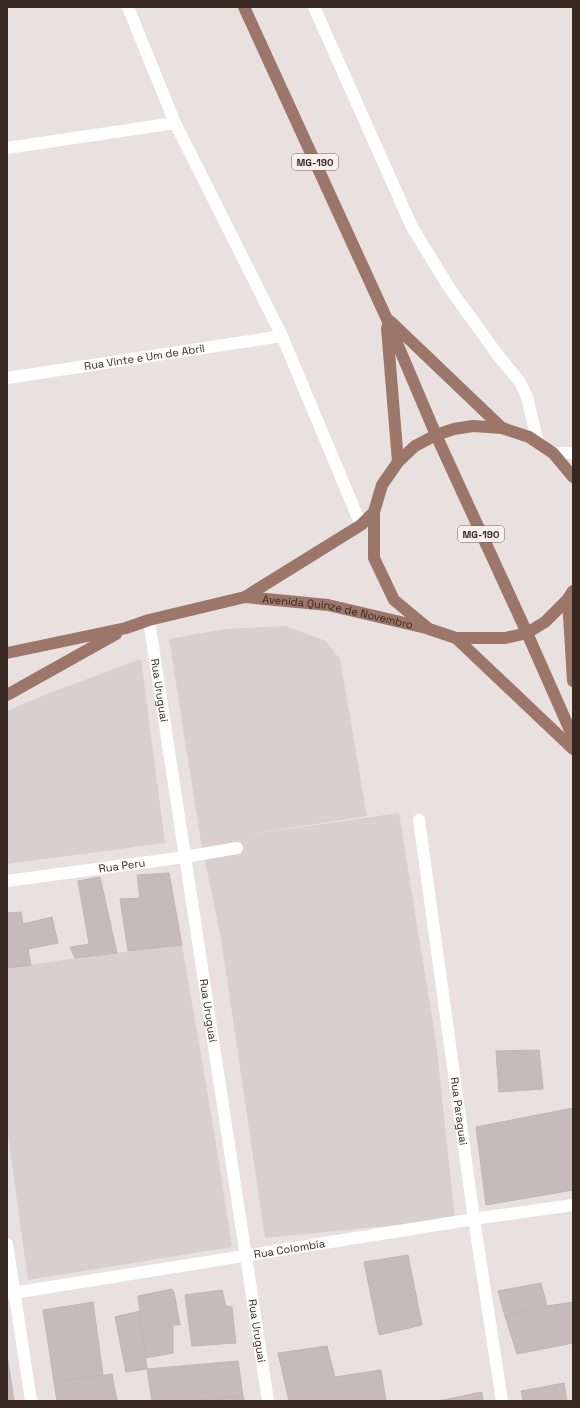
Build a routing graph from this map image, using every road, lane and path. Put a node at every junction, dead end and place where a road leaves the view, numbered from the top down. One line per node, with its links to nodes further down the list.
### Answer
1 (128, 7): 4 (street)
2 (244, 7): 6 (main road, MG-190)
3 (314, 7): 11 (street)
4 (175, 123): 5 (street); 7 (street)
5 (7, 148)
6 (386, 317): 9 (main road); 10 (main road, MG-190); 14 (main road)
7 (282, 336): 8 (street, Rua Vinte e Um de Abril); 17 (street)
8 (7, 378)
9 (502, 428): 10 (main road); 11 (main road)
10 (436, 435): 14 (main road); 23 (main road, MG-190)
11 (538, 443): 12 (main road)
12 (553, 453): 13 (street); 15 (main road)
13 (573, 453)
14 (398, 462): 16 (main road)
15 (573, 477)
16 (374, 512): 17 (main road, Avenida Quinze de Novembro); 22 (main road)
17 (361, 525): 19 (main road, Avenida Quinze de Novembro)
18 (571, 595): 23 (main road); 26 (main road)
19 (245, 597): 20 (main road, Avenida Quinze de Novembro); 22 (main road, Avenida Quinze de Novembro)
20 (149, 620): 21 (main road, Avenida Quinze de Novembro); 32 (street, Rua Uruguai)
21 (126, 628): 25 (main road, Avenida Quinze de Novembro); 27 (main road, Avenida Quinze de Novembro)
22 (430, 629): 24 (main road)
23 (527, 633): 24 (main road); 28 (main road, MG-190)
24 (456, 638): 29 (main road)
25 (7, 653)
26 (573, 681)
27 (7, 695)
28 (573, 736)
29 (573, 749)
30 (418, 820): 35 (street, Rua Paraguai)
31 (237, 848): 32 (street, Rua Peru)
32 (185, 857): 33 (street, Rua Peru); 37 (street, Rua Uruguai)
33 (7, 881)
34 (573, 1205): 35 (street, Rua Colombia)
35 (474, 1219): 37 (street, Rua Colombia); 41 (street, Rua Paraguai)
36 (7, 1244): 38 (street)
37 (246, 1256): 38 (street, Rua Colombia); 40 (street, Rua Uruguai)
38 (10, 1294): 39 (street)
39 (31, 1401)
40 (268, 1401)
41 (502, 1401)

